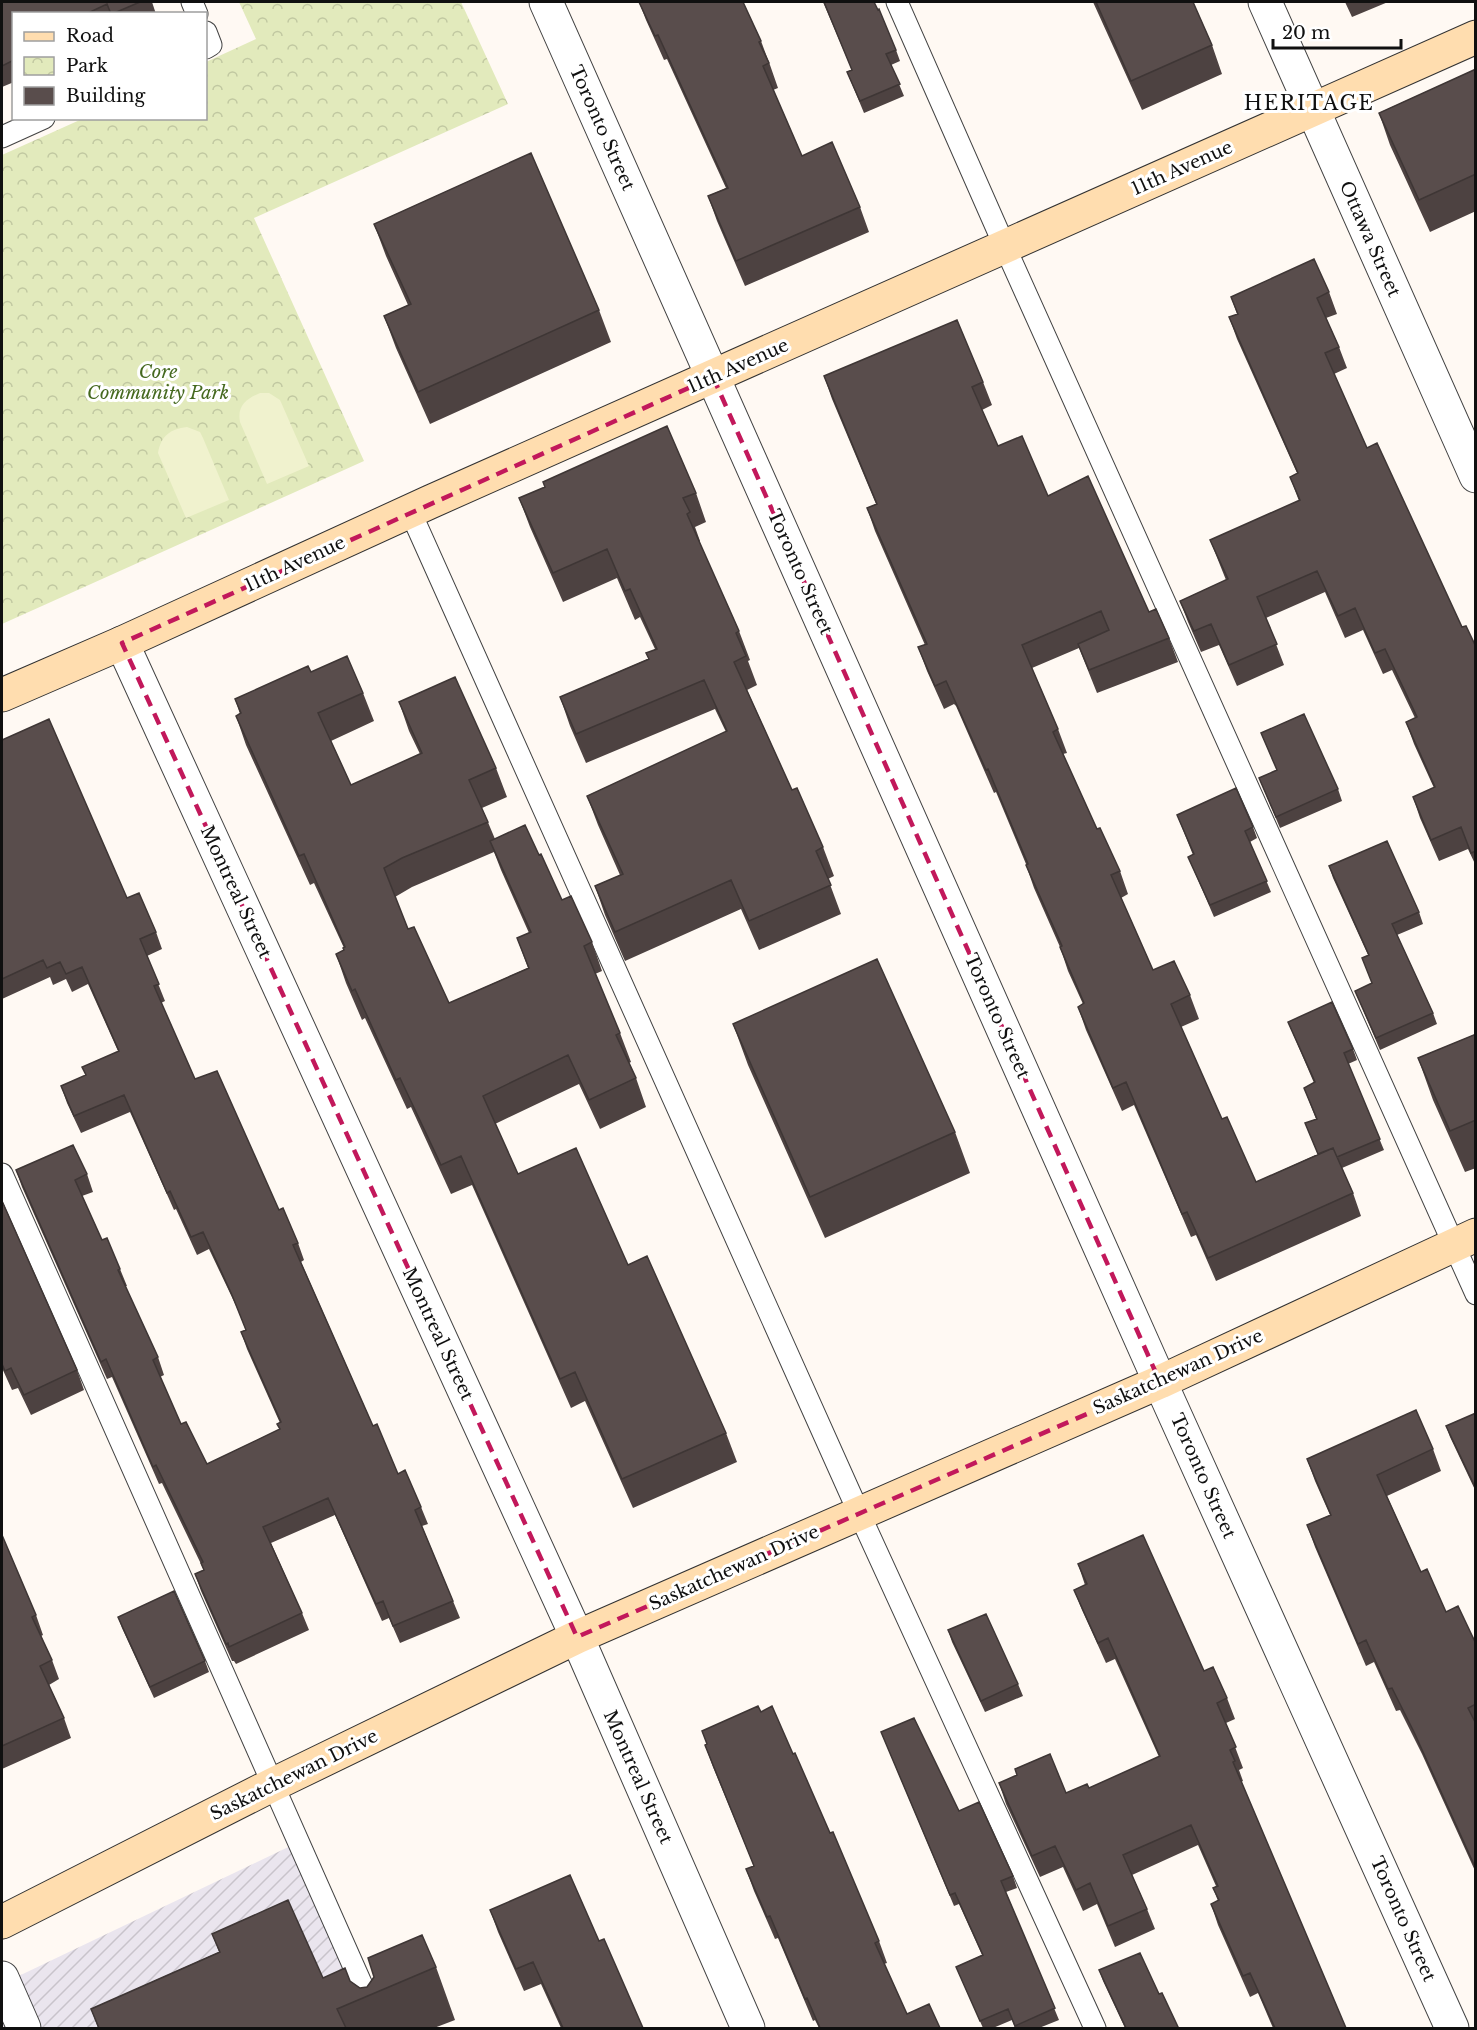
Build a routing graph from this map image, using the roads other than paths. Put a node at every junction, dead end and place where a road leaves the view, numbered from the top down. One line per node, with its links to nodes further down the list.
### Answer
1 (546, 2): 11 (street, Toronto Street)
2 (897, 2): 10 (lane)
3 (1265, 2): 7 (street, Ottawa Street)
4 (207, 34): 6 (lane)
5 (1476, 37): 7 (street, 11th Avenue)
6 (207, 48)
7 (1313, 110): 10 (street, 11th Avenue); 12 (street, Ottawa Street)
8 (40, 120): 9 (lane)
9 (2, 137)
10 (1005, 247): 11 (street, 11th Avenue); 17 (lane)
11 (713, 377): 13 (street, 11th Avenue); 19 (street, Toronto Street)
12 (1476, 476)
13 (410, 511): 14 (street, 11th Avenue); 20 (lane)
14 (122, 643): 15 (street, 11th Avenue); 21 (street, Montreal Street)
15 (2, 695)
16 (2, 1174): 22 (lane)
17 (1465, 1240): 18 (lane); 19 (street, Saskatchewan Drive)
18 (1476, 1294)
19 (1160, 1382): 20 (street, Saskatchewan Drive); 29 (street, Toronto Street)
20 (859, 1513): 21 (street, Saskatchewan Drive); 28 (lane)
21 (577, 1637): 22 (street, Saskatchewan Drive); 27 (street, Montreal Street)
22 (272, 1785): 23 (street, Saskatchewan Drive); 26 (lane)
23 (2, 1922)
24 (2, 1978): 25 (street)
25 (24, 2028)
26 (381, 2028)
27 (748, 2028)
28 (1095, 2028)
29 (1452, 2028)

